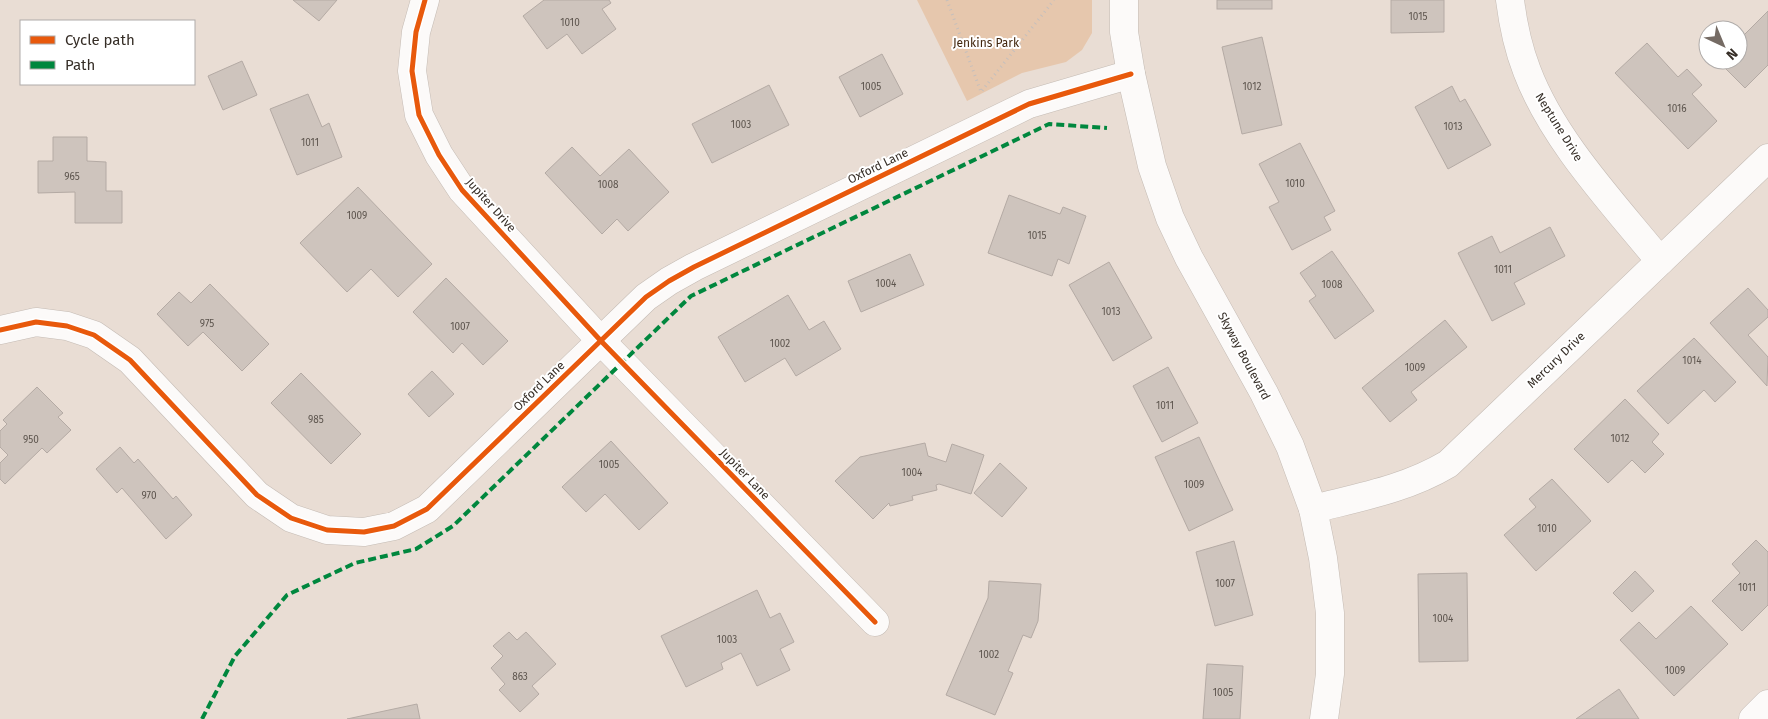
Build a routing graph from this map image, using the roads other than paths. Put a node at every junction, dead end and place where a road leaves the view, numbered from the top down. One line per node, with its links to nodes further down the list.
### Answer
1 (425, 0): 8 (street, Jupiter Drive)
2 (1124, 0): 4 (street, Skyway Boulevard)
3 (1510, 0): 6 (street, Neptune Drive)
4 (1131, 74): 8 (street, Oxford Lane); 9 (street, Skyway Boulevard)
5 (1768, 158): 6 (street, Mercury Drive)
6 (1660, 261): 9 (street, Mercury Drive)
7 (0, 330): 8 (street, Oxford Lane)
8 (601, 340): 10 (street, Jupiter Lane)
9 (1313, 509): 12 (street, Skyway Boulevard)
10 (875, 622)
11 (1768, 704): 13 (street)
12 (1324, 719)
13 (1753, 719)

